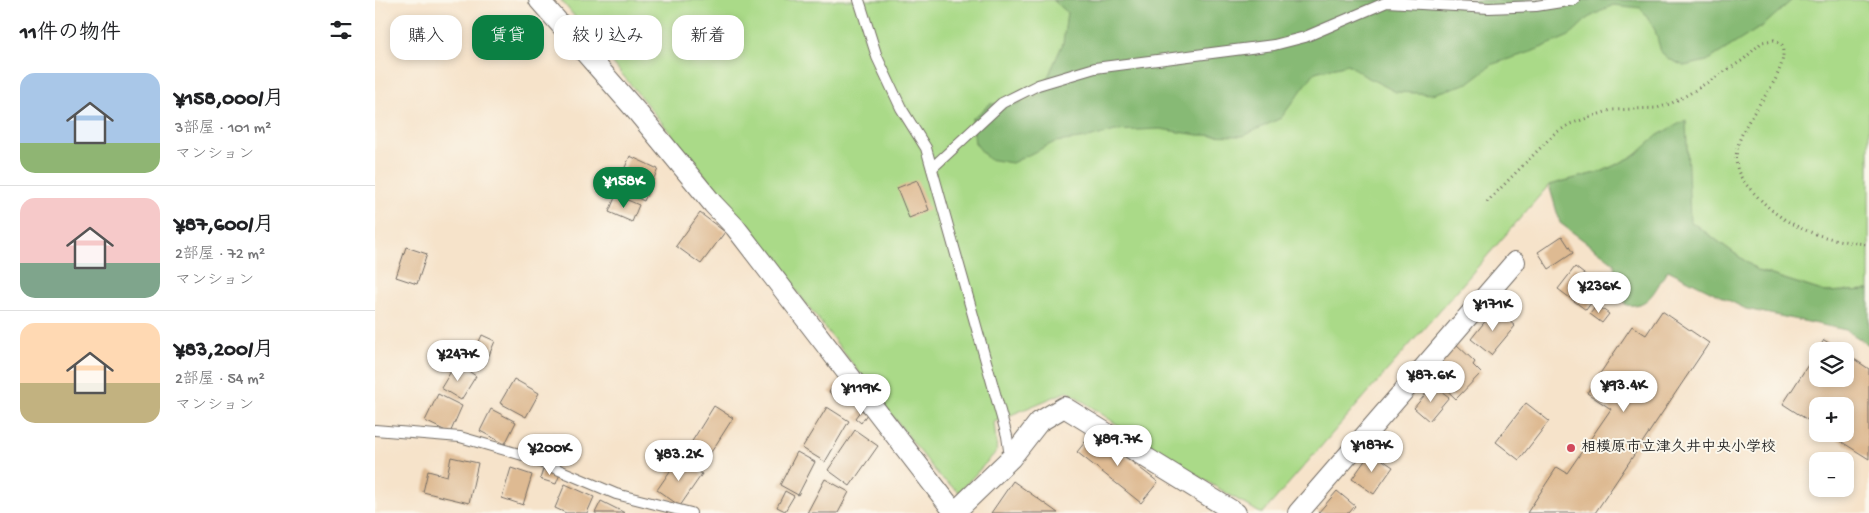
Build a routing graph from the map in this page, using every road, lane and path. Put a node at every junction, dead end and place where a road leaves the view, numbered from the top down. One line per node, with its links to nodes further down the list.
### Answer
1 (539, 0): 11 (street)
2 (859, 0): 4 (lane)
3 (1573, 0): 4 (lane)
4 (932, 168): 9 (lane)
5 (1487, 202): 6 (path)
6 (1869, 244)
7 (1515, 262): 13 (street)
8 (375, 430): 10 (lane)
9 (1011, 458): 11 (street); 12 (street)
10 (691, 513)
11 (955, 513)
12 (1236, 513)
13 (1297, 513)

